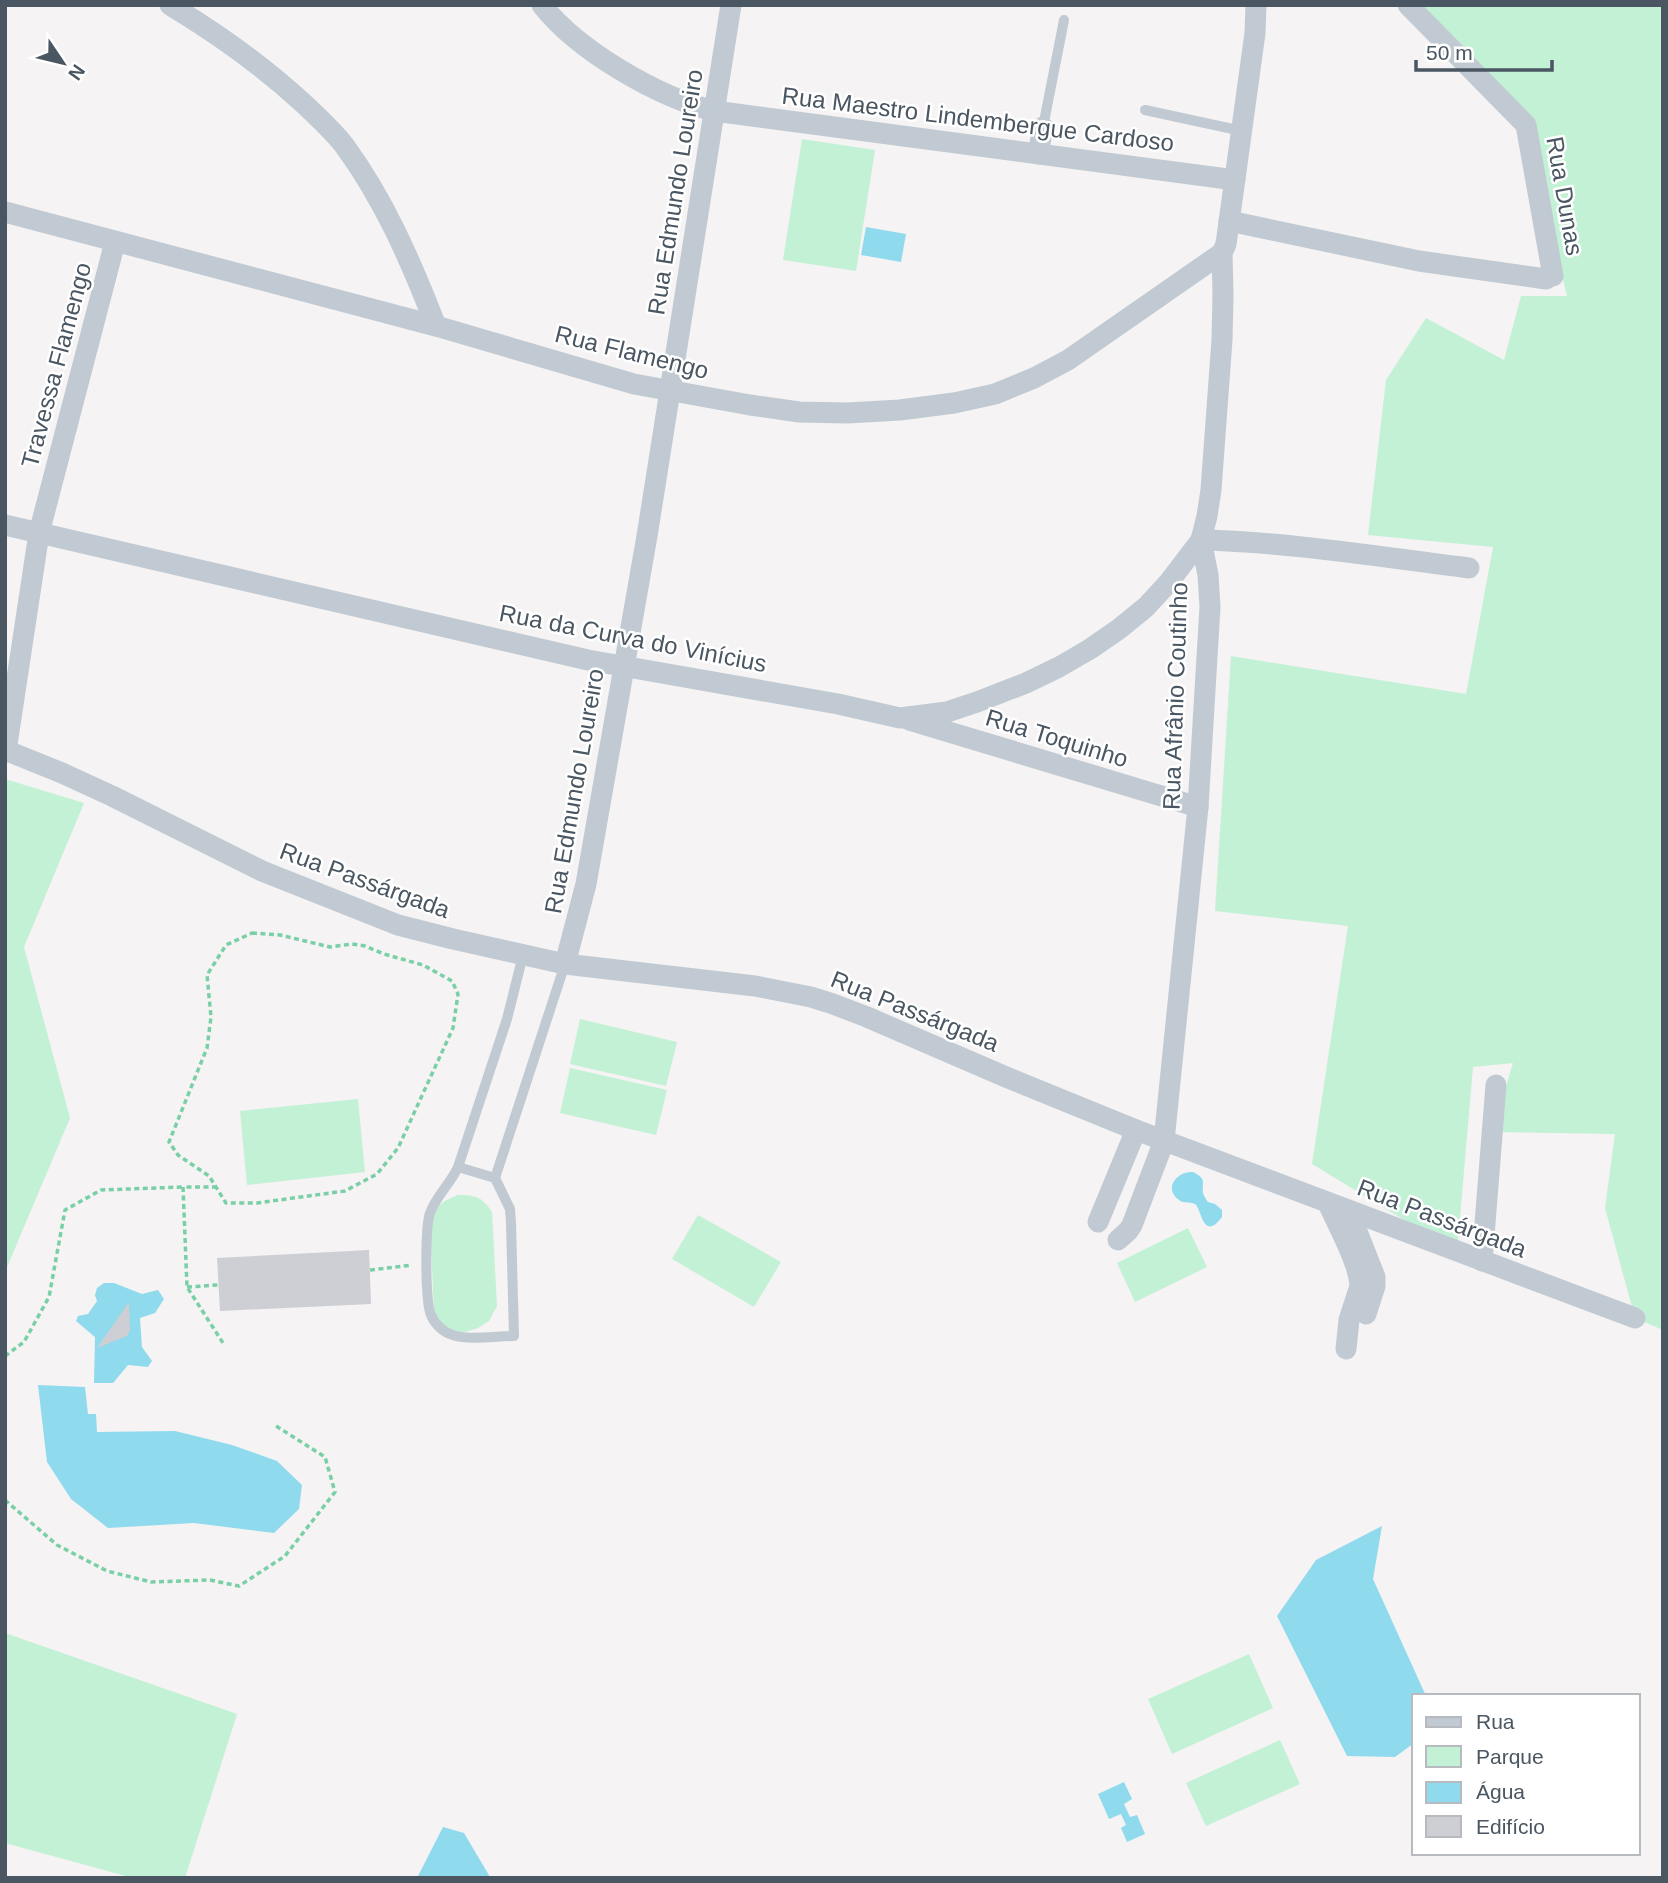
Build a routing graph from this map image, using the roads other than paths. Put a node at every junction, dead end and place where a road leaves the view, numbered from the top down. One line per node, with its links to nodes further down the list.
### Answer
1 (170, 5): 17 (street)
2 (542, 5): 8 (street, Rua Maestro Lindembergue Cardoso)
3 (731, 5): 8 (street, Rua Edmundo Loureiro)
4 (1256, 5): 10 (street, Rua Afrânio Coutinho)
5 (1408, 5): 14 (street, Rua Dunas)
6 (1064, 20): 9 (lane)
7 (1145, 110): 10 (lane)
8 (714, 111): 11 (street, Rua Maestro Lindembergue Cardoso); 18 (street, Rua Edmundo Loureiro)
9 (1043, 127): 11 (street)
10 (1242, 131): 12 (street, Rua Afrânio Coutinho)
11 (1038, 154): 12 (street, Rua Maestro Lindembergue Cardoso)
12 (1235, 180): 14 (street, Rua Afrânio Coutinho)
13 (5, 212): 15 (street, Rua Flamengo)
14 (1229, 221): 16 (street, Rua Afrânio Coutinho)
15 (116, 242): 17 (street, Rua Flamengo); 20 (street, Travessa Flamengo)
16 (1222, 253): 18 (street, Rua Flamengo); 21 (street, Rua Afrânio Coutinho)
17 (436, 326): 18 (street, Rua Flamengo)
18 (671, 391): 23 (street, Rua Edmundo Loureiro)
19 (5, 525): 20 (street, Rua da Curva do Vinícius)
20 (39, 533): 23 (street, Rua da Curva do Vinícius); 25 (street, Travessa Flamengo)
21 (1201, 540): 22 (street); 24 (street, Rua da Curva do Vinícius); 26 (street, Rua Afrânio Coutinho)
22 (1469, 568)
23 (623, 667): 24 (street, Rua da Curva do Vinícius); 28 (street, Rua Edmundo Loureiro)
24 (900, 718): 26 (street, Rua Toquinho)
25 (6, 750): 27 (street, Rua Passárgada)
26 (1198, 807): 31 (street, Rua Afrânio Coutinho)
27 (523, 955): 28 (street, Rua Passárgada); 32 (lane)
28 (565, 964): 30 (street, Rua Passárgada); 33 (lane)
29 (1496, 1085): 38 (street)
30 (1136, 1130): 31 (street, Rua Passárgada); 36 (street)
31 (1164, 1140): 34 (street, Rua Passárgada); 37 (street, Rua Afrânio Coutinho)
32 (458, 1167): 33 (lane); 33 (lane)
33 (495, 1178)
34 (1328, 1203): 35 (street, Rua Passárgada); 35 (street)
35 (1349, 1211): 38 (street, Rua Passárgada)
36 (1098, 1222)
37 (1118, 1240)
38 (1482, 1261): 39 (street, Rua Passárgada)
39 (1635, 1318)

